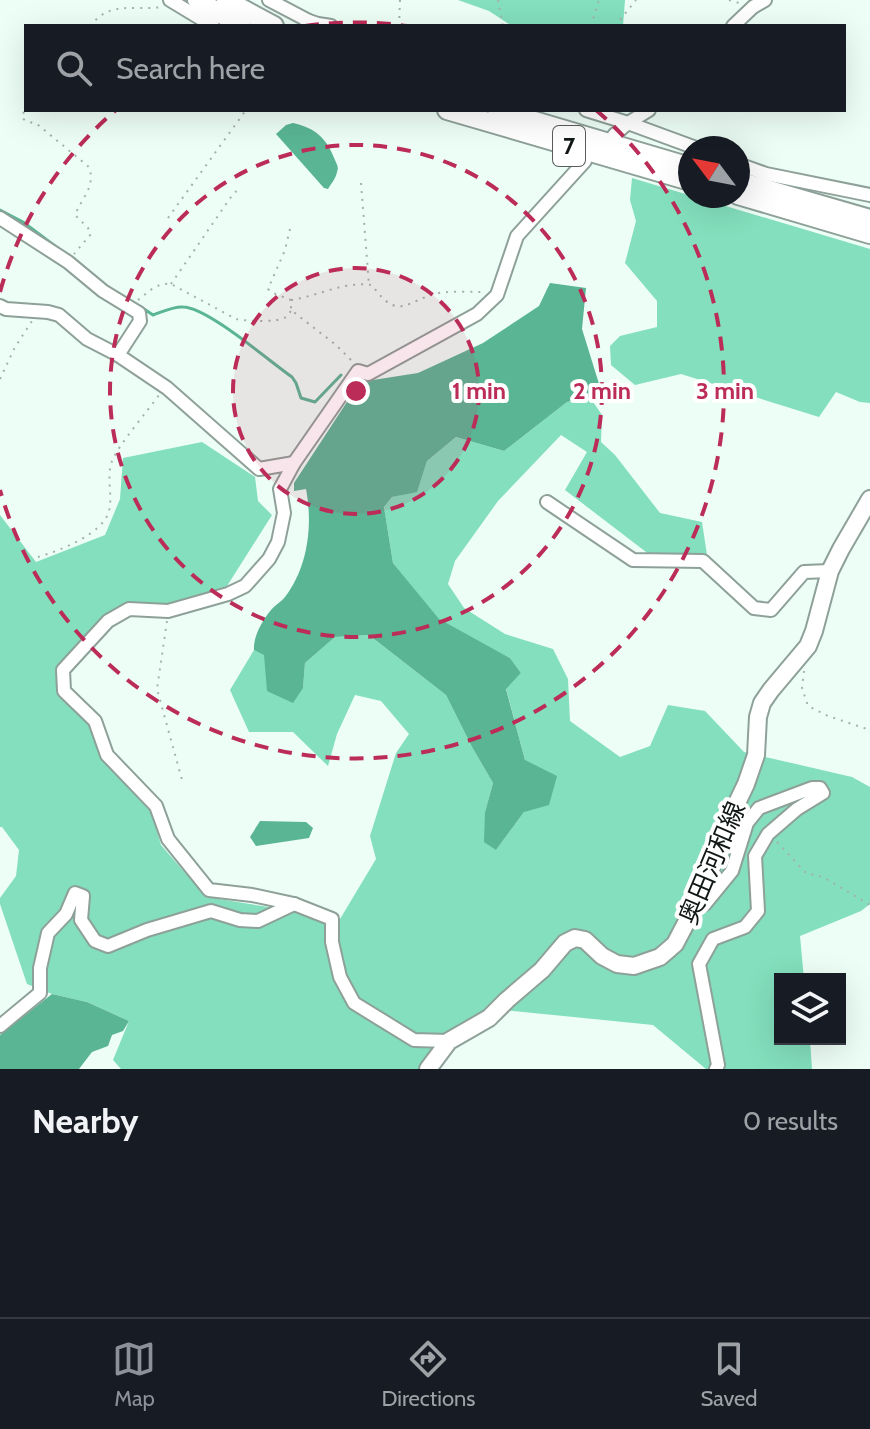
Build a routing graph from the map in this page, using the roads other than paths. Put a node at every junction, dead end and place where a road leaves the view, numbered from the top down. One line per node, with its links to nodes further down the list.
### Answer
1 (197, 0): 8 (highway)
2 (226, 0): 9 (highway)
3 (269, 0): 6 (street)
4 (765, 0): 10 (street)
5 (172, 1): 7 (street)
6 (308, 23)
7 (210, 24)
8 (239, 24)
9 (270, 24)
10 (735, 24)
11 (453, 112): 21 (highway, 7)
12 (504, 112): 19 (highway, 7)
13 (592, 112): 15 (street)
14 (646, 112): 15 (street)
15 (628, 123): 16 (street); 17 (street)
16 (614, 135)
17 (678, 141)
18 (585, 161): 30 (street)
19 (678, 163)
20 (750, 168): 23 (street)
21 (678, 178)
22 (750, 184): 26 (highway)
23 (870, 195)
24 (750, 199): 27 (highway)
25 (0, 218): 29 (street)
26 (870, 219)
27 (870, 234)
28 (0, 307): 29 (street)
29 (118, 355): 30 (street)
30 (294, 463): 34 (street)
31 (870, 499): 33 (main road, 奥田河和線)
32 (547, 502): 33 (street)
33 (830, 571): 35 (main road, 奥田河和線)
34 (294, 904): 36 (street); 37 (street)
35 (693, 908): 37 (main road, 奥田河和線); 39 (street)
36 (0, 1026)
37 (449, 1041): 38 (main road, 奥田河和線)
38 (428, 1069)
39 (716, 1069)

